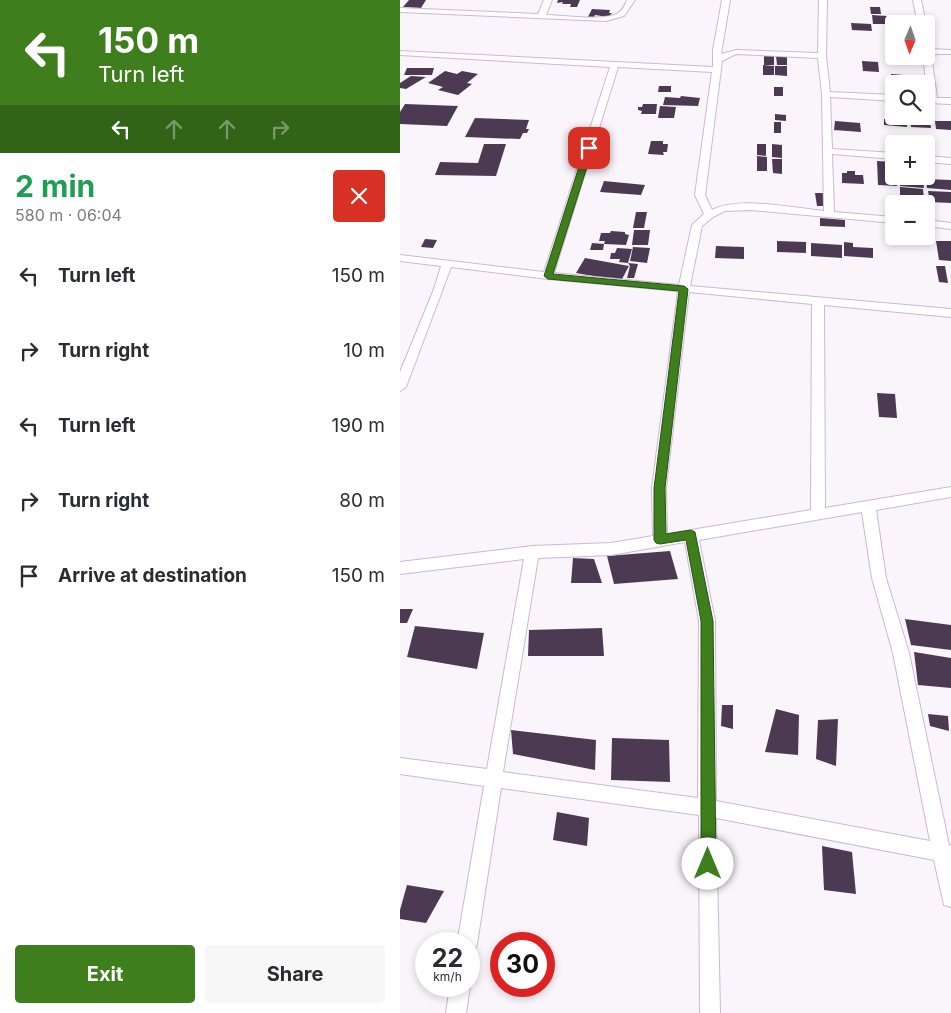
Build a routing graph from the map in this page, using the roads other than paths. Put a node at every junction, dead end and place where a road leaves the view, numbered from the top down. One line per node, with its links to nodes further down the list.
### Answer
1 (548, 0): 8 (street)
2 (631, 0): 8 (street)
3 (726, 0): 13 (street)
4 (823, 0): 12 (street)
5 (917, 0): 7 (street)
6 (400, 10): 8 (street)
7 (920, 15)
8 (542, 17)
9 (935, 49): 10 (street)
10 (951, 52)
11 (400, 53): 14 (street)
12 (822, 56): 13 (street); 16 (street)
13 (718, 60): 15 (street)
14 (614, 65): 15 (street); 31 (street)
15 (716, 70): 25 (street)
16 (826, 94): 17 (street); 20 (street)
17 (885, 97)
18 (935, 100): 19 (street)
19 (951, 101)
20 (828, 151): 21 (street); 24 (street)
21 (885, 155)
22 (935, 159): 23 (street)
23 (951, 160)
24 (829, 213): 25 (street); 26 (street)
25 (708, 215): 32 (street)
26 (885, 219)
27 (935, 225): 28 (street)
28 (951, 226)
29 (400, 258): 30 (street)
30 (447, 263): 31 (street); 35 (street)
31 (548, 276): 32 (street)
32 (684, 289): 33 (street); 40 (street)
33 (818, 300): 34 (street); 38 (street)
34 (951, 313)
35 (400, 388)
36 (951, 492): 37 (street)
37 (868, 505): 38 (street); 46 (street)
38 (818, 513): 39 (street)
39 (691, 535): 40 (street); 45 (street)
40 (660, 540): 41 (street)
41 (532, 552): 42 (street); 44 (street)
42 (400, 568)
43 (400, 766): 44 (street)
44 (494, 779): 45 (street); 48 (street)
45 (708, 808): 46 (street); 51 (street)
46 (947, 853): 47 (street)
47 (951, 898)
48 (469, 932)
49 (458, 997): 50 (street)
50 (456, 1013)
51 (710, 1013)

